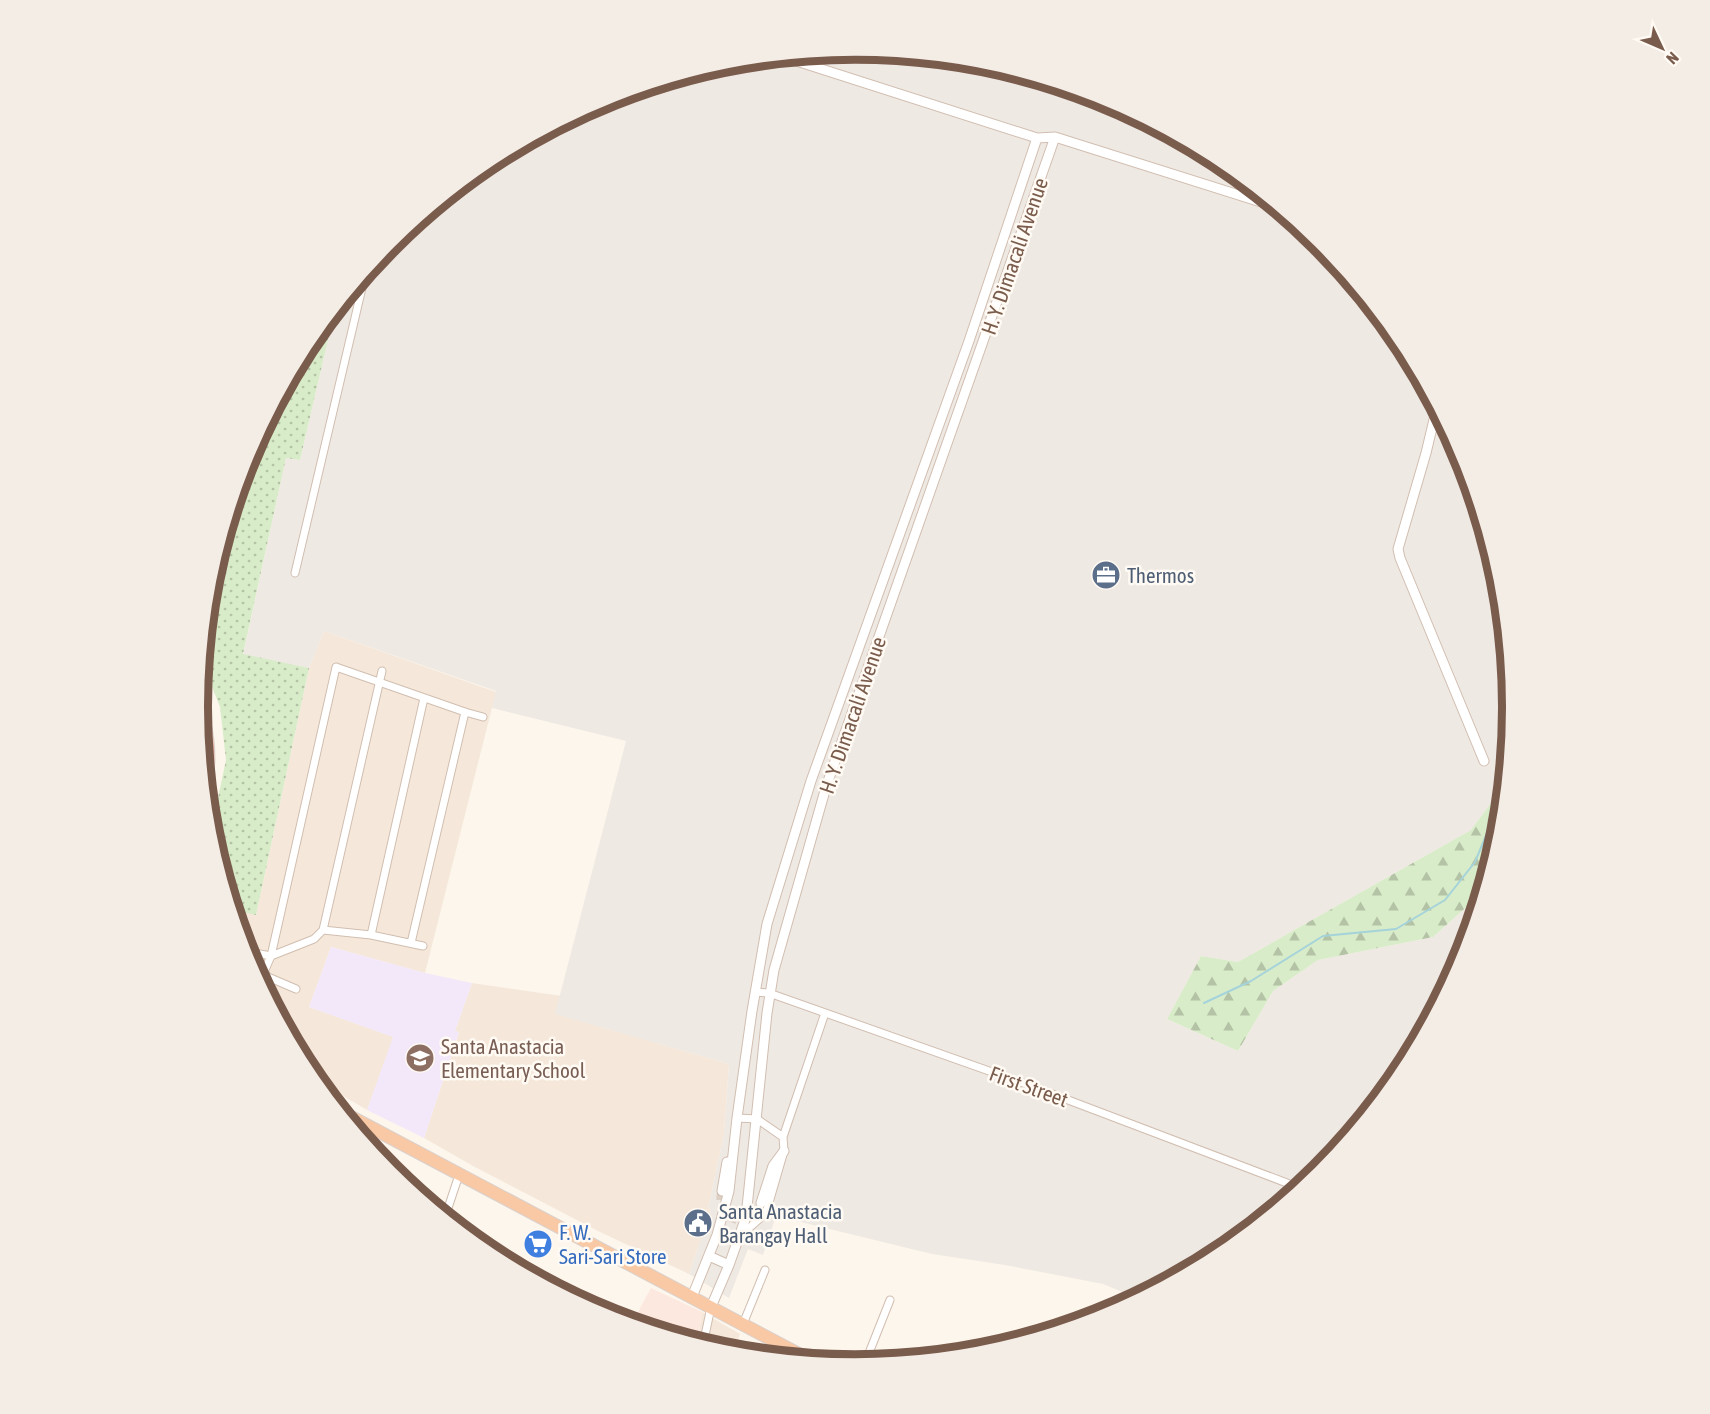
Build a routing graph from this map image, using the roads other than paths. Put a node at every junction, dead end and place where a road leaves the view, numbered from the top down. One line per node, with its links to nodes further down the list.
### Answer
1 (801, 62): 3 (street)
2 (1055, 137): 3 (street); 4 (street); 15 (street, H. Y. Dimacali Avenue)
3 (1037, 138): 14 (street, H. Y. Dimacali Avenue)
4 (1257, 201)
5 (362, 289): 7 (street)
6 (1434, 419): 13 (street)
7 (295, 573)
8 (382, 671): 9 (street)
9 (378, 681): 10 (street); 16 (street); 21 (street)
10 (424, 698): 11 (street); 17 (street)
11 (465, 712): 12 (street); 18 (street)
12 (483, 717)
13 (1484, 761)
14 (811, 781): 15 (street); 25 (street, H. Y. Dimacali Avenue)
15 (826, 787): 26 (street, H. Y. Dimacali Avenue)
16 (323, 930): 17 (street); 21 (street)
17 (371, 934): 18 (street)
18 (411, 944): 19 (street)
19 (423, 946)
20 (256, 953): 21 (street)
21 (271, 956): 22 (street)
22 (265, 971)
23 (267, 975): 24 (street)
24 (296, 989)
25 (755, 992): 26 (street, First Street); 28 (street, H. Y. Dimacali Avenue)
26 (770, 993): 27 (street, First Street); 29 (street, H. Y. Dimacali Avenue)
27 (825, 1013): 31 (street); 35 (street, First Street)
28 (737, 1118): 29 (street); 32 (street, H. Y. Dimacali Avenue)
29 (757, 1119): 31 (street); 39 (street, H. Y. Dimacali Avenue)
30 (358, 1121): 34 (highway)
31 (783, 1137): 33 (street)
32 (735, 1140): 36 (street); 40 (street, H. Y. Dimacali Avenue)
33 (784, 1151): 37 (street); 39 (street)
34 (459, 1175): 38 (street); 43 (highway)
35 (1291, 1185)
36 (722, 1191)
37 (760, 1203)
38 (448, 1209)
39 (738, 1238): 41 (street, H. Y. Dimacali Avenue)
40 (709, 1256): 41 (street); 43 (street, H. Y. Dimacali Avenue)
41 (729, 1265): 45 (street, H. Y. Dimacali Avenue)
42 (765, 1270): 46 (street)
43 (692, 1297): 45 (highway)
44 (890, 1300): 49 (street)
45 (711, 1307): 46 (highway); 47 (street)
46 (743, 1324): 48 (highway)
47 (705, 1336)
48 (792, 1351)
49 (869, 1354)

